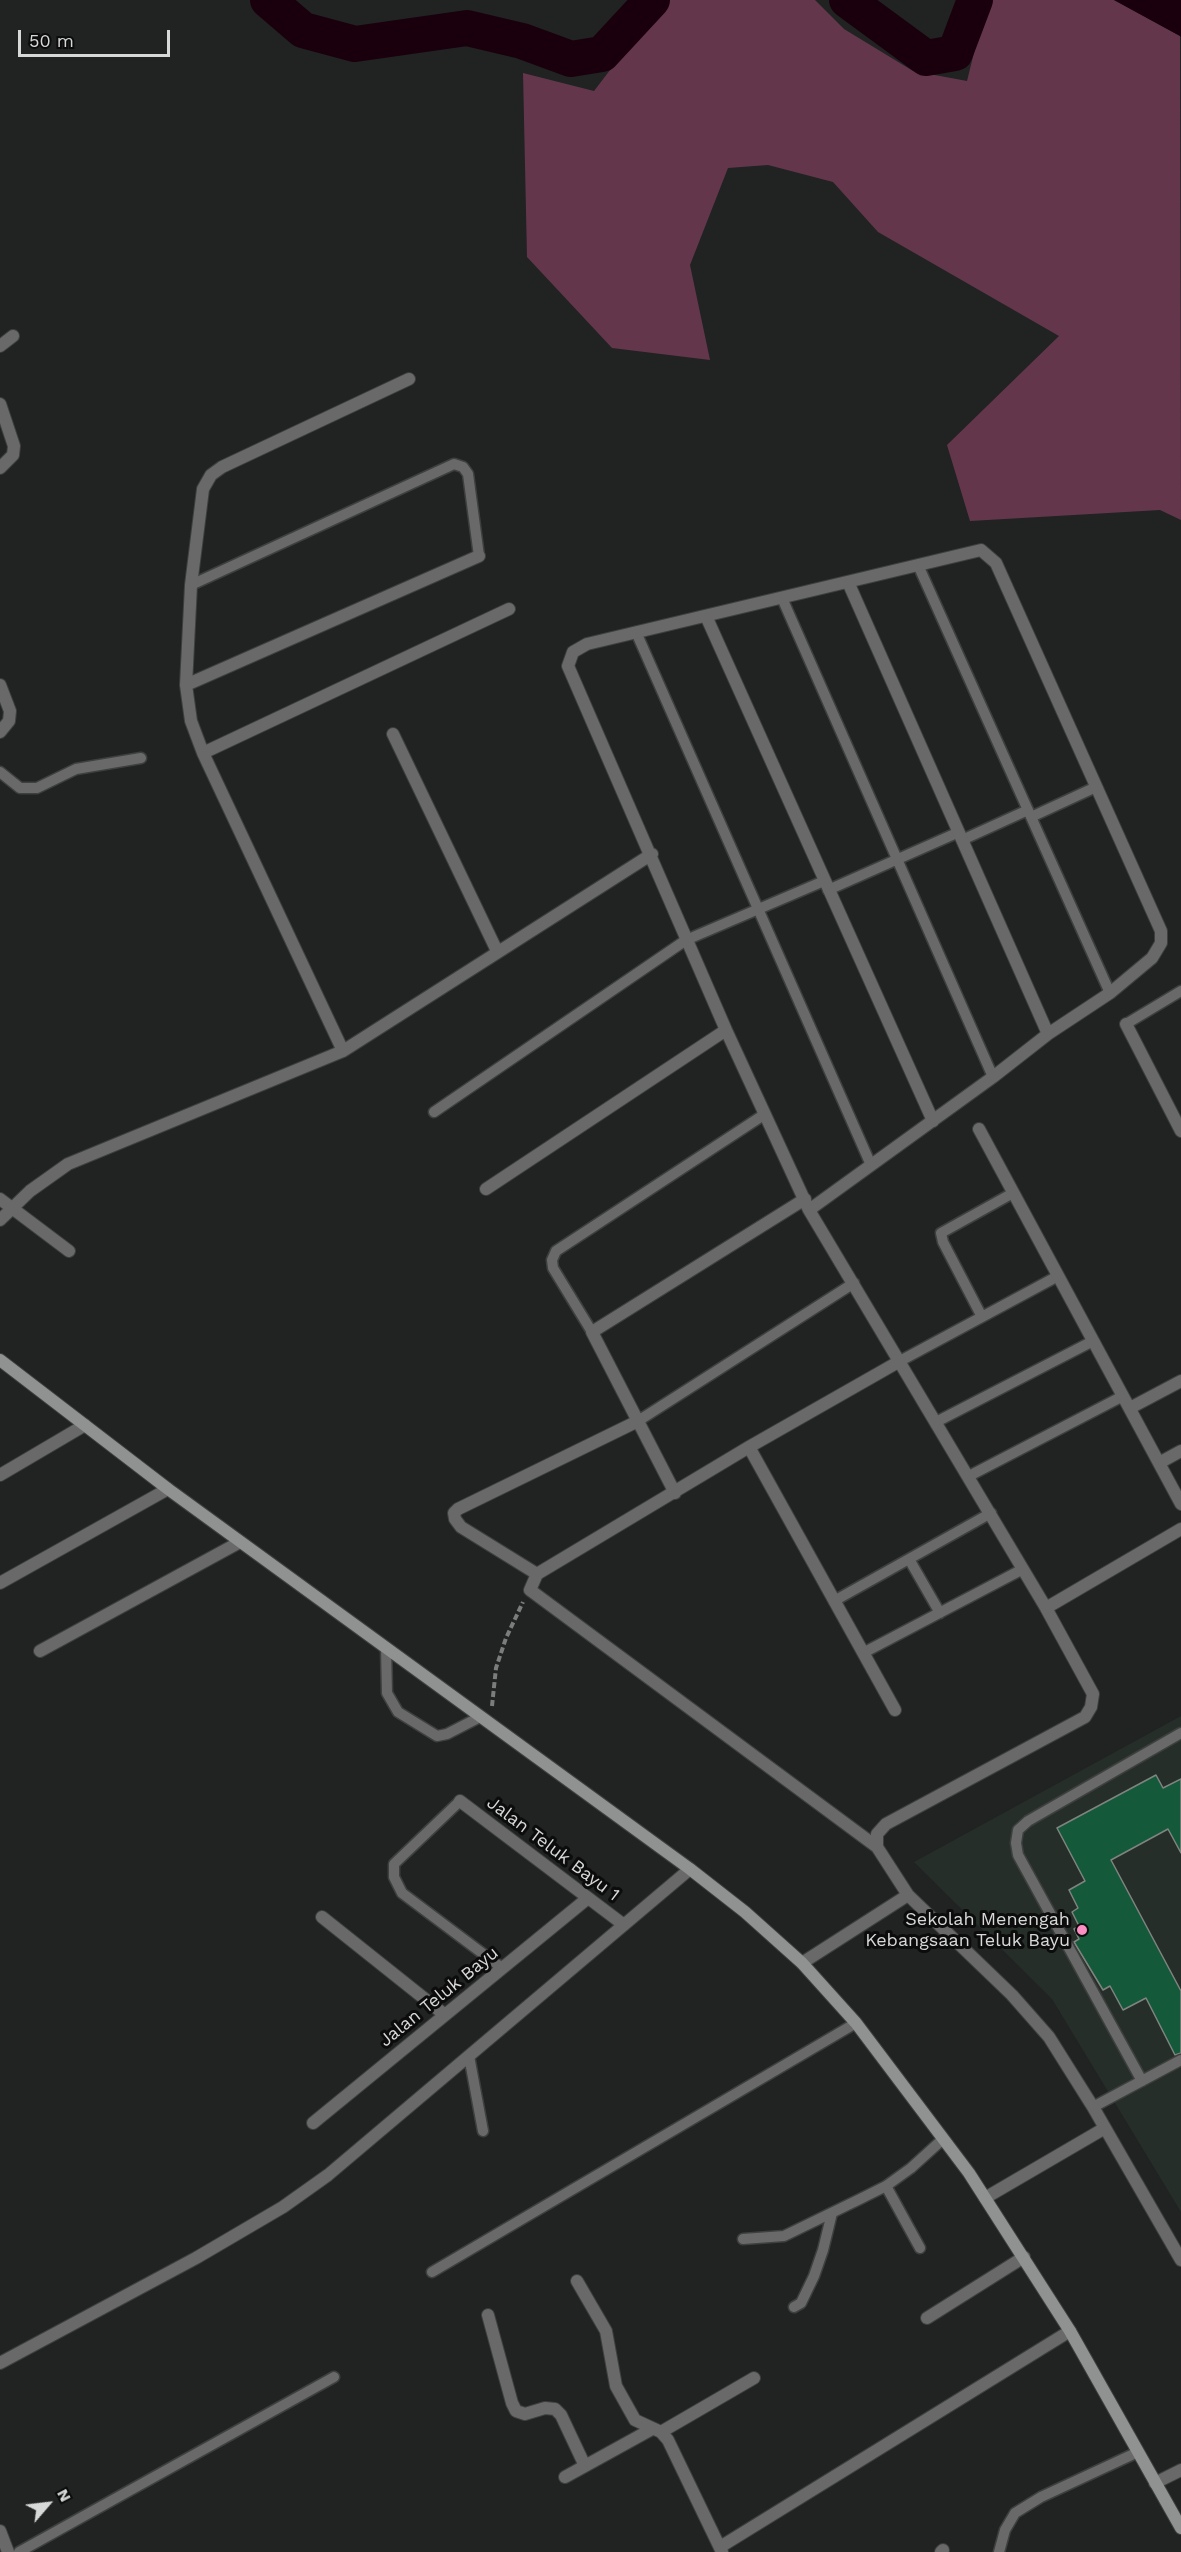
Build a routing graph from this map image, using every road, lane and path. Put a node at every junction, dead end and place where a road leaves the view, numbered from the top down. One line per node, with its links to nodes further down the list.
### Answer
1 (13, 336): 2 (street)
2 (0, 346)
3 (409, 379): 9 (street)
4 (0, 404): 5 (street)
5 (0, 468)
6 (479, 556): 9 (lane); 15 (street)
7 (918, 565): 8 (street); 21 (street); 22 (lane)
8 (848, 582): 10 (street); 23 (street)
9 (192, 585): 15 (street)
10 (782, 598): 12 (street); 25 (lane)
11 (509, 609): 18 (street)
12 (706, 616): 13 (street); 26 (street)
13 (636, 632): 24 (street); 27 (lane)
14 (0, 685): 16 (street)
15 (186, 685): 18 (street)
16 (0, 732)
17 (393, 734): 29 (street)
18 (203, 753): 35 (street)
19 (141, 758): 20 (lane)
20 (0, 772)
21 (1096, 787): 22 (lane); 31 (street)
22 (1029, 813): 23 (lane); 31 (lane)
23 (960, 836): 25 (lane); 34 (street)
24 (652, 854): 28 (street); 29 (street)
25 (897, 860): 26 (lane); 36 (lane)
26 (826, 886): 27 (lane); 39 (street)
27 (757, 909): 28 (lane); 42 (lane)
28 (686, 940): 33 (street); 37 (lane)
29 (497, 951): 35 (street)
30 (1181, 991): 32 (lane)
31 (1110, 993): 34 (street)
32 (1126, 1024): 41 (street)
33 (726, 1030): 38 (street); 43 (street)
34 (1048, 1034): 36 (street)
35 (343, 1051): 47 (street)
36 (993, 1077): 39 (street)
37 (434, 1112)
38 (765, 1114): 46 (street); 53 (lane)
39 (933, 1121): 42 (street)
40 (979, 1129): 44 (street)
41 (1181, 1131)
42 (871, 1165): 46 (street)
43 (486, 1189)
44 (1013, 1193): 50 (street); 52 (lane)
45 (0, 1199): 47 (street)
46 (807, 1205): 51 (street); 53 (street)
47 (12, 1208): 48 (street); 49 (street)
48 (0, 1220)
49 (69, 1251)
50 (1058, 1276): 52 (lane); 54 (street)
51 (854, 1283): 56 (street); 60 (lane)
52 (982, 1317): 56 (lane)
53 (592, 1332): 60 (street)
54 (1093, 1341): 58 (street); 61 (lane)
55 (0, 1360): 62 (main road)
56 (900, 1360): 61 (street); 63 (street)
57 (1181, 1381): 59 (street)
58 (1123, 1396): 59 (street); 67 (lane)
59 (1130, 1408): 65 (street)
60 (638, 1421): 69 (street); 76 (street)
61 (936, 1422): 67 (street)
62 (85, 1425): 66 (street); 68 (main road)
63 (749, 1447): 69 (street); 79 (street)
64 (1181, 1451): 65 (street)
65 (1159, 1463): 70 (street)
66 (0, 1475)
67 (969, 1476): 71 (street)
68 (168, 1489): 73 (main road); 77 (street)
69 (675, 1493): 76 (street)
70 (1181, 1504)
71 (990, 1513): 74 (lane); 75 (street)
72 (1181, 1529): 80 (street)
73 (240, 1542): 82 (main road); 83 (street)
74 (909, 1559): 79 (lane); 81 (lane)
75 (1023, 1569): 80 (street); 81 (lane)
76 (537, 1574): 78 (street)
77 (0, 1583)
78 (530, 1590): 87 (path); 90 (street)
79 (834, 1601): 84 (street)
80 (1047, 1608): 90 (street)
81 (940, 1613): 84 (lane)
82 (386, 1648): 86 (main road); 86 (lane)
83 (40, 1651)
84 (863, 1653): 85 (street)
85 (895, 1710)
86 (480, 1717): 87 (main road)
87 (491, 1725): 91 (main road)
88 (1181, 1733): 102 (lane)
89 (460, 1801): 93 (street, Jalan Teluk Bayu 1); 97 (lane)
90 (877, 1847): 92 (street)
91 (690, 1869): 95 (street); 96 (main road)
92 (908, 1895): 96 (street); 103 (street)
93 (588, 1898): 95 (street, Jalan Teluk Bayu 1); 97 (street, Jalan Teluk Bayu)
94 (322, 1917): 98 (street)
95 (624, 1925): 100 (street)
96 (802, 1964): 99 (main road)
97 (502, 1968): 98 (street, Jalan Teluk Bayu)
98 (444, 2015): 104 (street, Jalan Teluk Bayu)
99 (856, 2023): 107 (main road); 115 (lane)
100 (469, 2056): 106 (lane); 121 (street)
101 (1181, 2060): 102 (lane)
102 (1142, 2081): 103 (lane)
103 (1093, 2108): 105 (street)
104 (313, 2123)
105 (1105, 2128): 109 (street); 114 (street)
106 (483, 2131)
107 (943, 2139): 108 (lane); 109 (main road)
108 (886, 2186): 110 (lane); 112 (lane)
109 (985, 2198): 113 (main road)
110 (832, 2213): 111 (lane); 117 (lane)
111 (743, 2240)
112 (920, 2248)
113 (1024, 2257): 119 (street); 120 (main road)
114 (1181, 2260)
115 (432, 2272)
116 (577, 2281): 124 (street)
117 (794, 2307)
118 (488, 2314): 126 (street)
119 (927, 2318)
120 (1070, 2331): 125 (main road); 132 (street)
121 (0, 2362)
122 (334, 2377): 134 (lane)
123 (753, 2378): 124 (street)
124 (657, 2431): 126 (street); 132 (street)
125 (1138, 2452): 129 (main road); 135 (lane)
126 (585, 2466): 128 (street)
127 (1181, 2470): 129 (street)
128 (565, 2477)
129 (1155, 2483): 130 (main road)
130 (1181, 2528)
131 (0, 2531): 133 (street)
132 (721, 2549)
133 (8, 2552)
134 (19, 2552)
135 (999, 2552)

